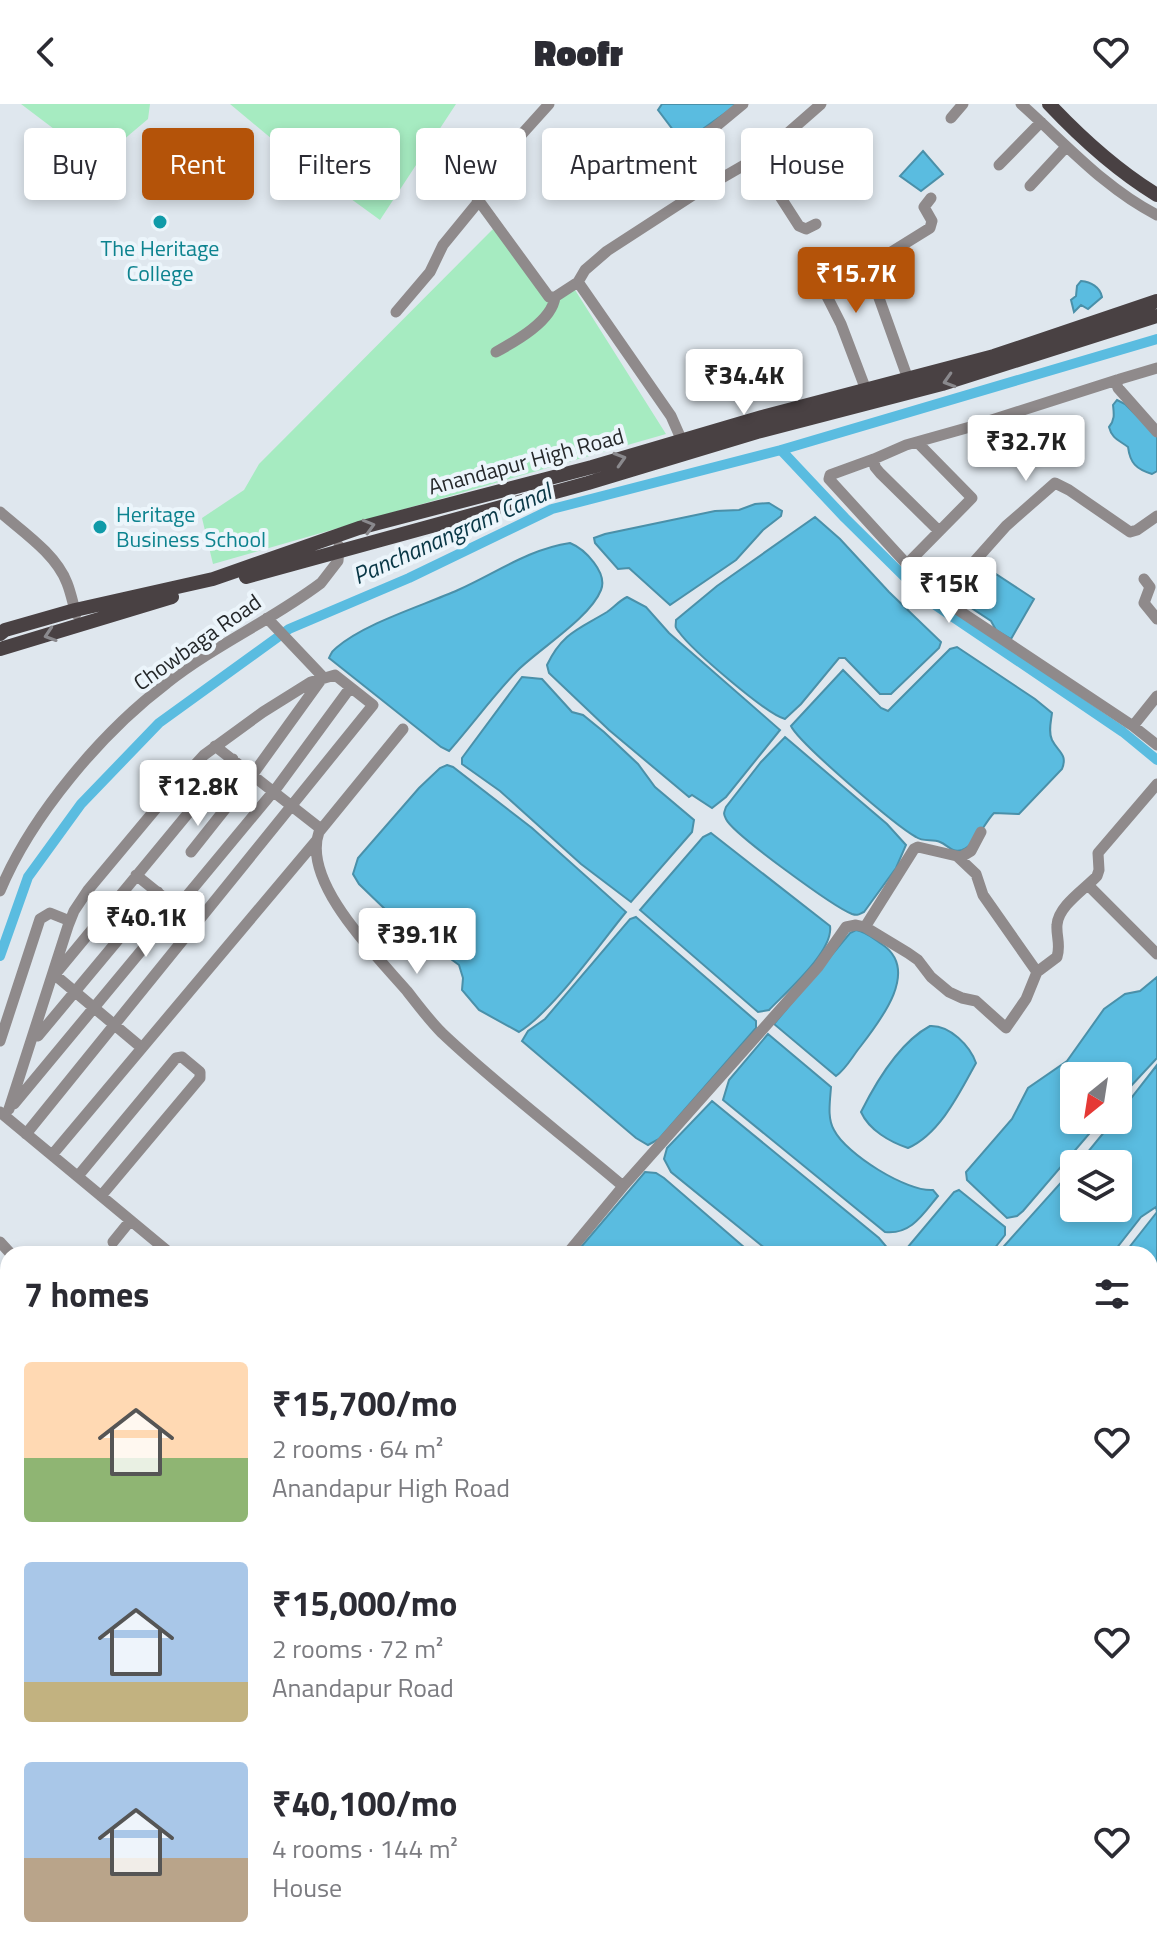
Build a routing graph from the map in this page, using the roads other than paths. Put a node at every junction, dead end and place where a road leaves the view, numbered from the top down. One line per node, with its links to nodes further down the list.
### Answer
1 (549, 104): 18 (street)
2 (743, 104): 9 (street)
3 (821, 104): 10 (street)
4 (963, 104): 7 (street)
5 (1021, 104): 8 (street)
6 (1049, 104): 14 (main road)
7 (951, 118)
8 (1041, 122): 11 (street); 12 (street)
9 (714, 128)
10 (793, 128)
11 (1066, 147): 13 (street); 19 (street)
12 (999, 165)
13 (1030, 186)
14 (1157, 195)
15 (931, 198): 29 (street)
16 (686, 200): 22 (street)
17 (782, 200): 20 (street)
18 (479, 201): 23 (street); 25 (street)
19 (1157, 215)
20 (816, 224)
21 (807, 257): 31 (street)
22 (578, 282): 23 (street); 33 (street)
23 (555, 297): 27 (street)
24 (1157, 301): 29 (main road, Anandapur High Road)
25 (396, 312)
26 (1157, 316): 39 (main road, Anandapur High Road, one-way to 39)
27 (496, 352)
28 (1157, 368): 30 (street)
29 (908, 379): 31 (main road, Anandapur High Road)
30 (1120, 379): 32 (street); 34 (street)
31 (866, 390): 33 (main road, Anandapur High Road)
32 (1157, 432)
33 (682, 441): 39 (main road, Anandapur High Road, one-way to 33)
34 (917, 442): 35 (street); 38 (street)
35 (874, 459): 38 (street); 40 (street)
36 (0, 512): 43 (street)
37 (1157, 516): 42 (street)
38 (939, 531): 40 (street)
39 (339, 545): 43 (main road, Anandapur High Road); 44 (street, Chowbaga Road); 46 (main road, Anandapur High Road)
40 (907, 564): 42 (street)
41 (1144, 579): 45 (street)
42 (941, 599): 52 (street)
43 (75, 610): 46 (street); 47 (main road, Anandapur High Road)
44 (267, 618): 49 (street); 67 (street, Chowbaga Road)
45 (1157, 619)
46 (79, 625): 48 (main road, Anandapur High Road, one-way to 48)
47 (0, 634)
48 (0, 649)
49 (323, 677): 50 (street); 55 (street); 57 (street)
50 (350, 688): 59 (street); 60 (street)
51 (1157, 696): 52 (street)
52 (1133, 726): 54 (street)
53 (403, 729): 62 (street)
54 (1157, 745)
55 (215, 746): 56 (street); 70 (street)
56 (233, 759): 57 (street); 65 (street)
57 (253, 774): 59 (street); 63 (street)
58 (1157, 784): 66 (street)
59 (274, 791): 60 (street); 69 (street)
60 (293, 807): 62 (street); 77 (street)
61 (981, 832): 64 (street)
62 (318, 835): 80 (street); 85 (street)
63 (191, 852)
64 (958, 857): 71 (street); 73 (street)
65 (136, 875): 68 (street); 74 (street)
66 (1088, 885): 72 (street); 73 (street)
67 (0, 891)
68 (158, 892): 69 (street); 75 (street)
69 (177, 908): 76 (street)
70 (70, 921): 74 (street); 78 (street)
71 (865, 927): 73 (street); 85 (street)
72 (1157, 954)
73 (1037, 972)
74 (53, 977): 75 (street); 79 (street)
75 (75, 992): 76 (street); 79 (street)
76 (95, 1009): 77 (street); 81 (street)
77 (115, 1025): 80 (street); 82 (street)
78 (0, 1041)
79 (32, 1042): 81 (street)
80 (142, 1048): 83 (street)
81 (5, 1112): 82 (street)
82 (26, 1134): 83 (street)
83 (52, 1155): 84 (street)
84 (78, 1176): 86 (street); 86 (street)
85 (623, 1186): 90 (street)
86 (101, 1196): 87 (street)
87 (130, 1221): 88 (street); 89 (street)
88 (113, 1242)
89 (161, 1246)
90 (574, 1246)

